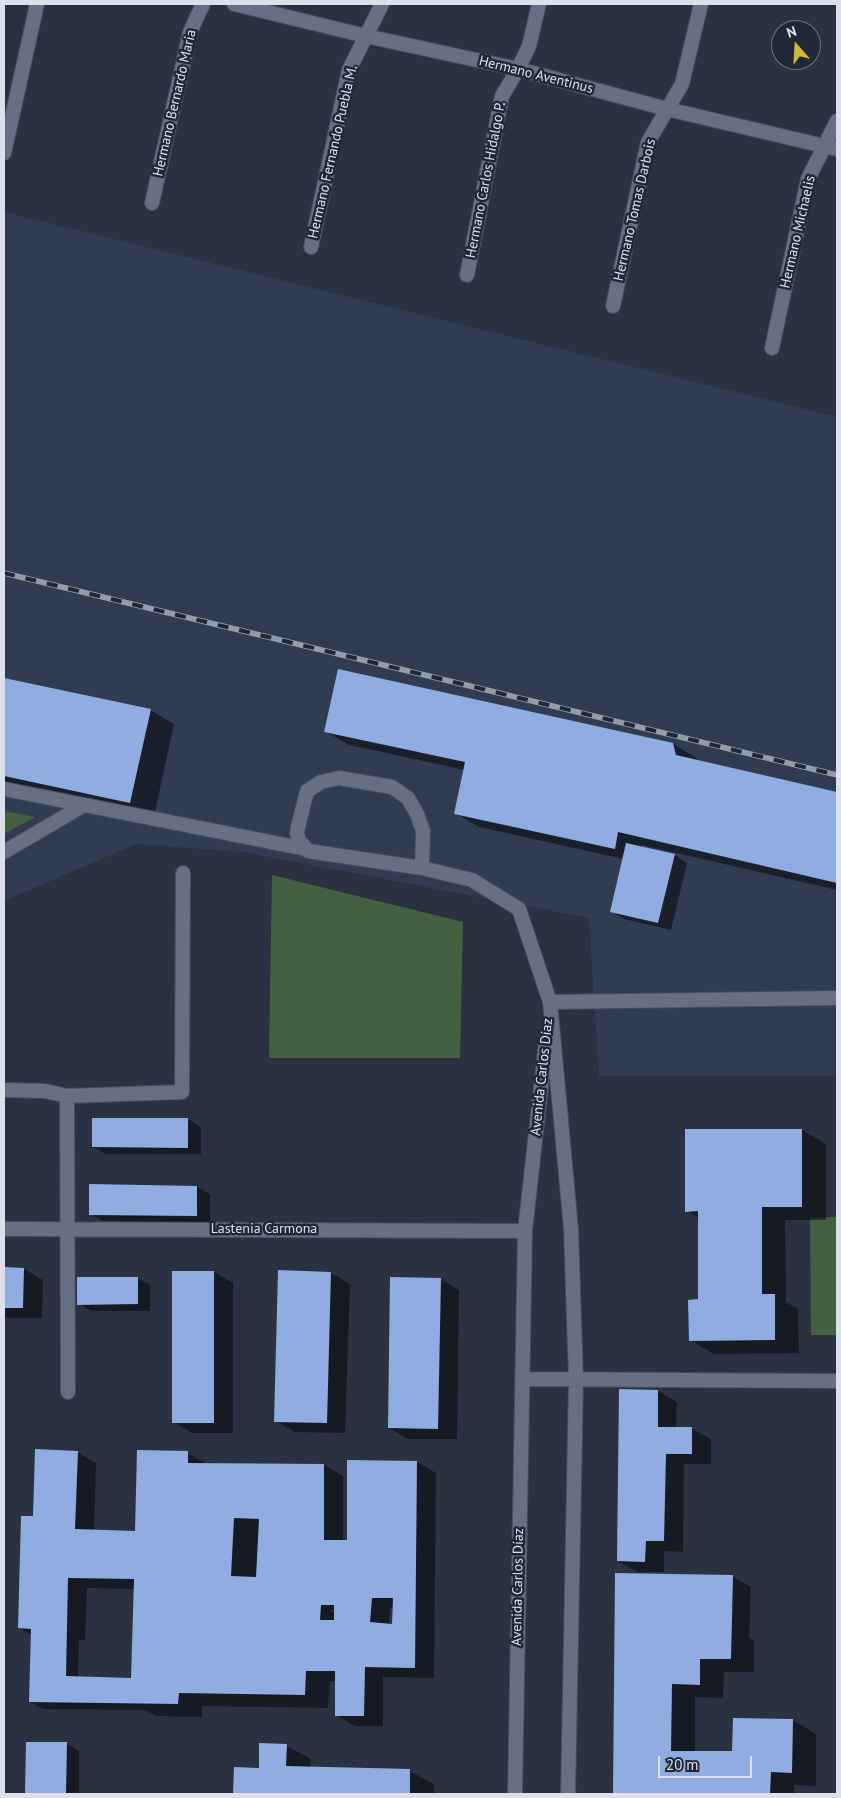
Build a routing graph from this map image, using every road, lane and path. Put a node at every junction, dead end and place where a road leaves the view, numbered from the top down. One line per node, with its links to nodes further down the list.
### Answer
1 (37, 4): 12 (street)
2 (203, 4): 13 (street, Hermano Bernardo Maria)
3 (234, 4): 7 (street, Hermano Aventinus)
4 (382, 4): 7 (street, Hermano Fernando Puebla M.)
5 (540, 4): 8 (street, Hermano Carlos Hidalgo P.)
6 (701, 4): 9 (street, Hermano Tomas Darbois)
7 (366, 36): 8 (street, Hermano Aventinus); 14 (street, Hermano Fernando Puebla M.)
8 (518, 69): 9 (street, Hermano Aventinus); 15 (street, Hermano Carlos Hidalgo P.)
9 (667, 109): 11 (street, Hermano Aventinus); 16 (street, Hermano Tomas Darbois)
10 (837, 121): 11 (street, Hermano Michaelis)
11 (831, 147): 17 (street, Hermano Michaelis)
12 (4, 153)
13 (152, 203)
14 (311, 247)
15 (467, 275)
16 (612, 306)
17 (772, 348)
18 (4, 789): 19 (street)
19 (84, 805): 20 (street); 21 (street)
20 (301, 848): 22 (street); 22 (street)
21 (4, 852)
22 (422, 868): 25 (street)
23 (183, 872): 27 (street)
24 (837, 998): 25 (street)
25 (550, 1002): 30 (street, Avenida Carlos Díaz); 32 (street, Avenida Carlos Díaz)
26 (4, 1090): 27 (street)
27 (67, 1096): 28 (street)
28 (67, 1228): 29 (street, Lastenia Carmona); 30 (street, Lastenia Carmona); 34 (street)
29 (4, 1229)
30 (525, 1231): 31 (street, Avenida Carlos Díaz)
31 (522, 1379): 32 (street); 35 (street, Avenida Carlos Díaz)
32 (576, 1380): 33 (street); 36 (street, Avenida Carlos Díaz)
33 (837, 1381)
34 (68, 1392)
35 (515, 1794)
36 (568, 1794)

